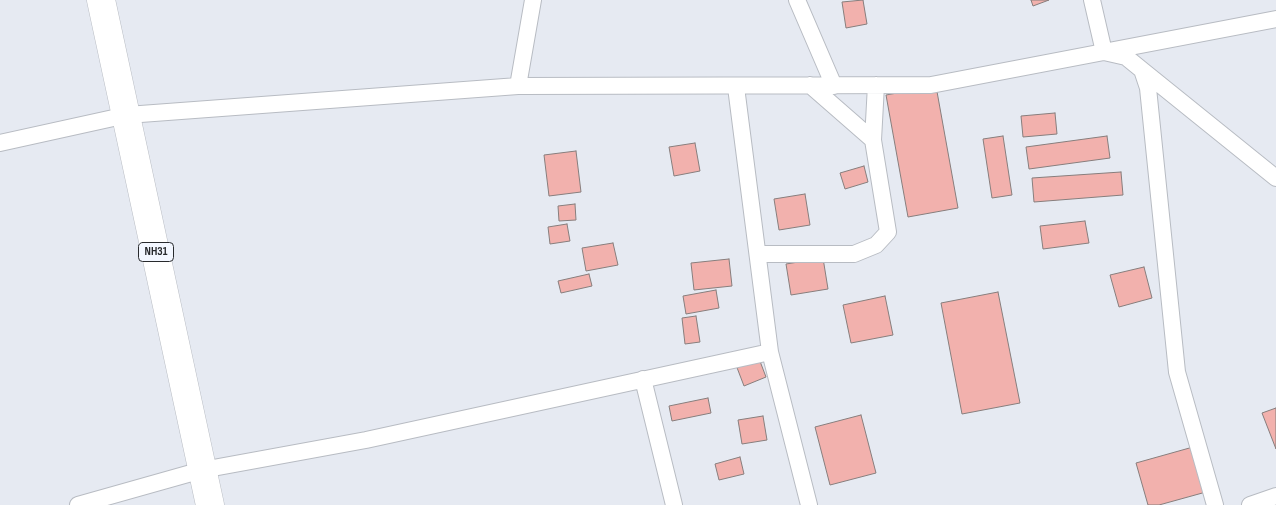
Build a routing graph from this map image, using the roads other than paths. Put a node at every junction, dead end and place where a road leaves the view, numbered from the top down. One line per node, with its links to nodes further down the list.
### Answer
1 (100, 0): 13 (highway, NH31)
2 (534, 0): 10 (street)
3 (797, 0): 11 (street)
4 (1092, 0): 6 (street)
5 (1276, 19): 6 (street)
6 (1104, 52): 7 (street); 9 (street)
7 (1142, 70): 16 (street); 26 (street)
8 (810, 85): 11 (street); 12 (street); 14 (street)
9 (876, 85): 11 (street); 14 (street)
10 (518, 86): 12 (street); 13 (street)
11 (834, 86)
12 (736, 87): 17 (street)
13 (127, 115): 15 (street); 20 (highway, NH31)
14 (872, 140): 17 (street)
15 (0, 144)
16 (1276, 178)
17 (759, 254): 18 (street)
18 (770, 352): 19 (street); 25 (street)
19 (643, 380): 20 (street); 24 (street)
20 (202, 470): 22 (street); 23 (highway, NH31)
21 (1276, 496): 27 (street)
22 (78, 505)
23 (210, 505)
24 (674, 505)
25 (809, 505)
26 (1215, 505)
27 (1250, 505)

